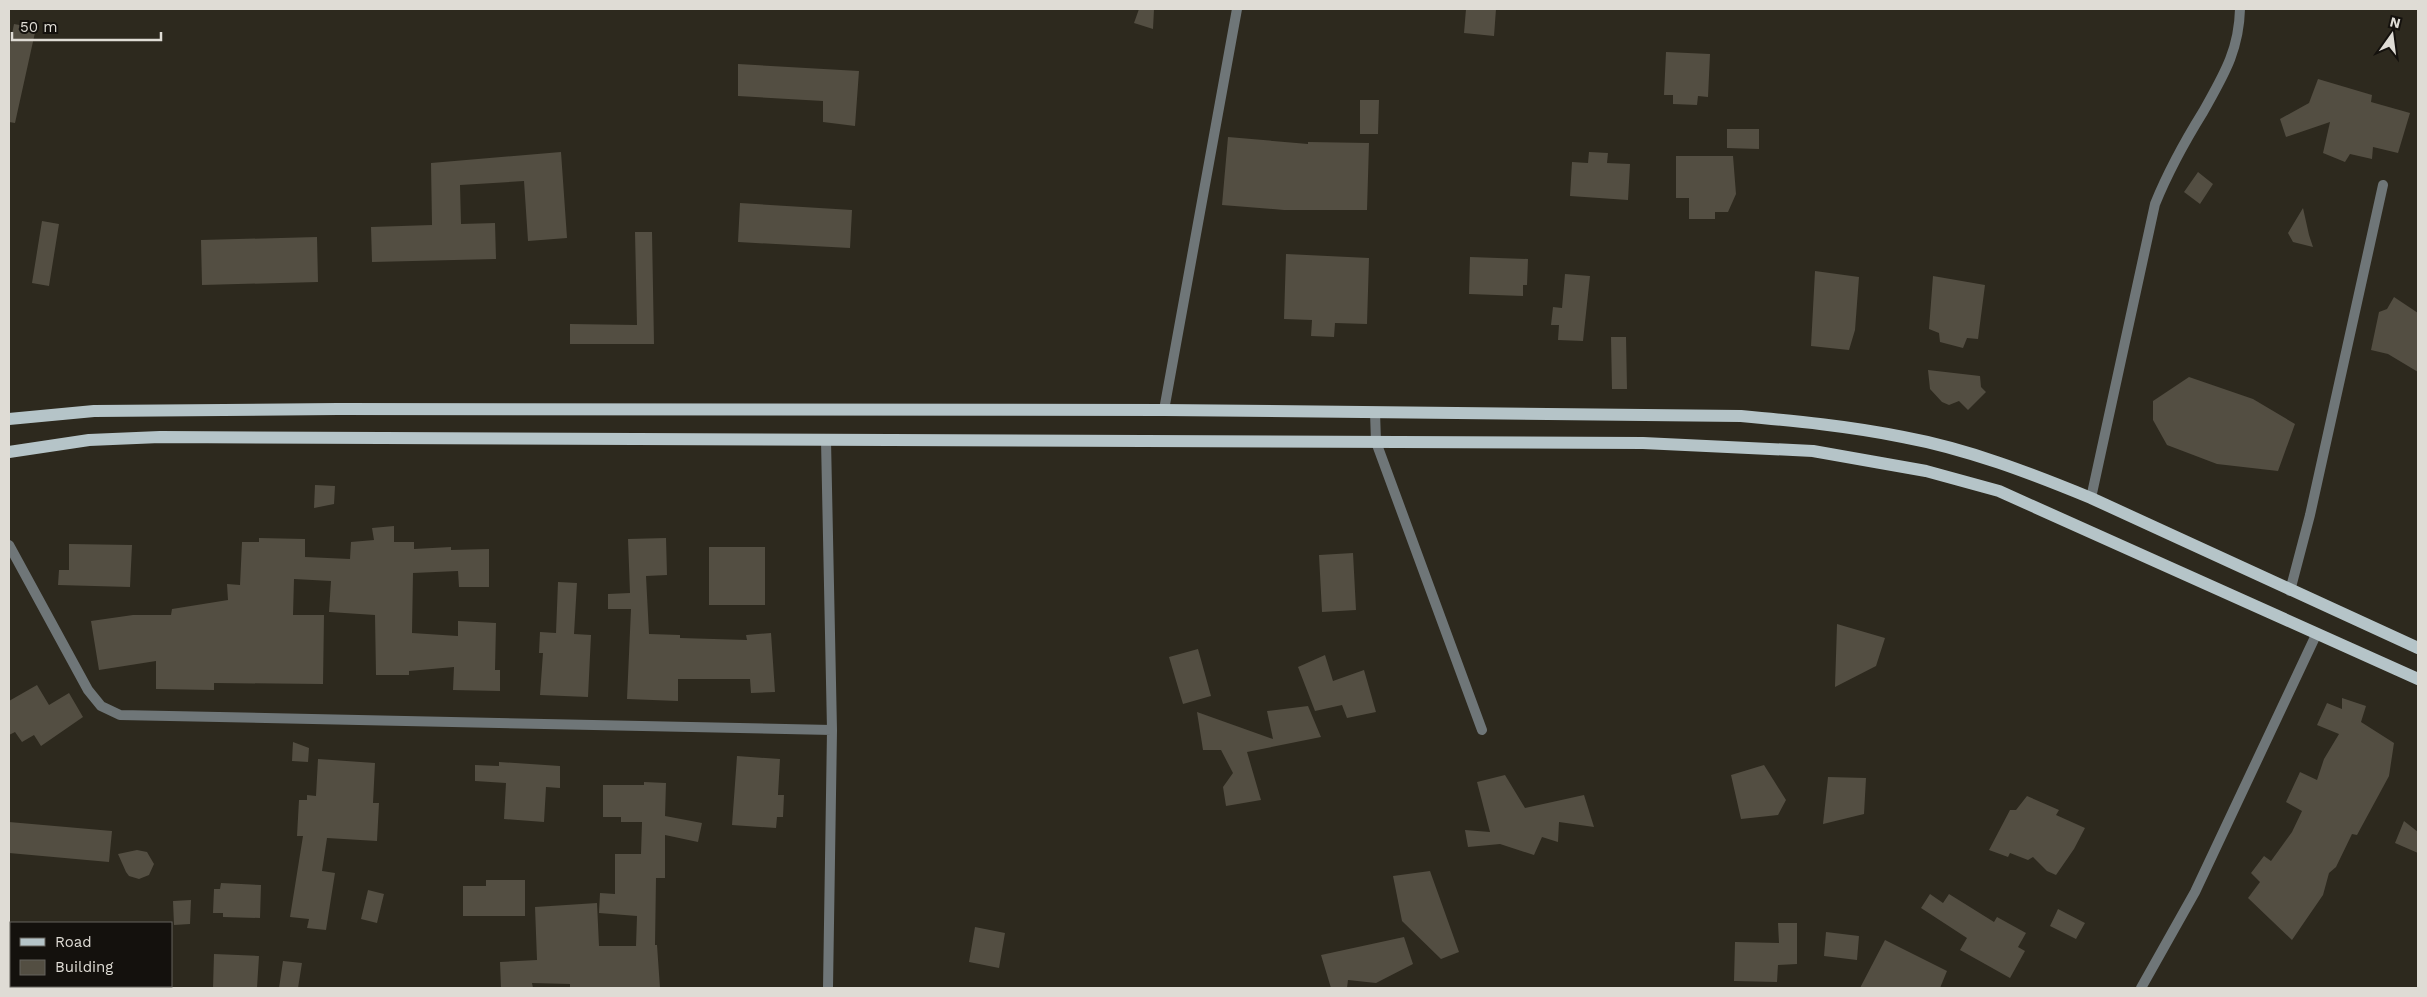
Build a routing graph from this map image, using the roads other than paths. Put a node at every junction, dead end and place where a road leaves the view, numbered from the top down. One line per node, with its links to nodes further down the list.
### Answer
1 (1237, 9): 4 (street)
2 (2240, 9): 10 (street)
3 (2383, 185): 12 (street)
4 (1164, 410): 5 (main road); 6 (main road)
5 (1374, 412): 8 (street); 10 (main road)
6 (9, 419)
7 (826, 440): 8 (main road); 9 (main road); 16 (street)
8 (1376, 442): 13 (main road); 17 (street)
9 (9, 452)
10 (2091, 498): 12 (main road)
11 (9, 545): 16 (street)
12 (2290, 591): 14 (main road)
13 (2316, 635): 15 (main road); 19 (street)
14 (2418, 648)
15 (2418, 679)
16 (832, 730): 18 (street)
17 (1482, 730)
18 (828, 988)
19 (2141, 988)

